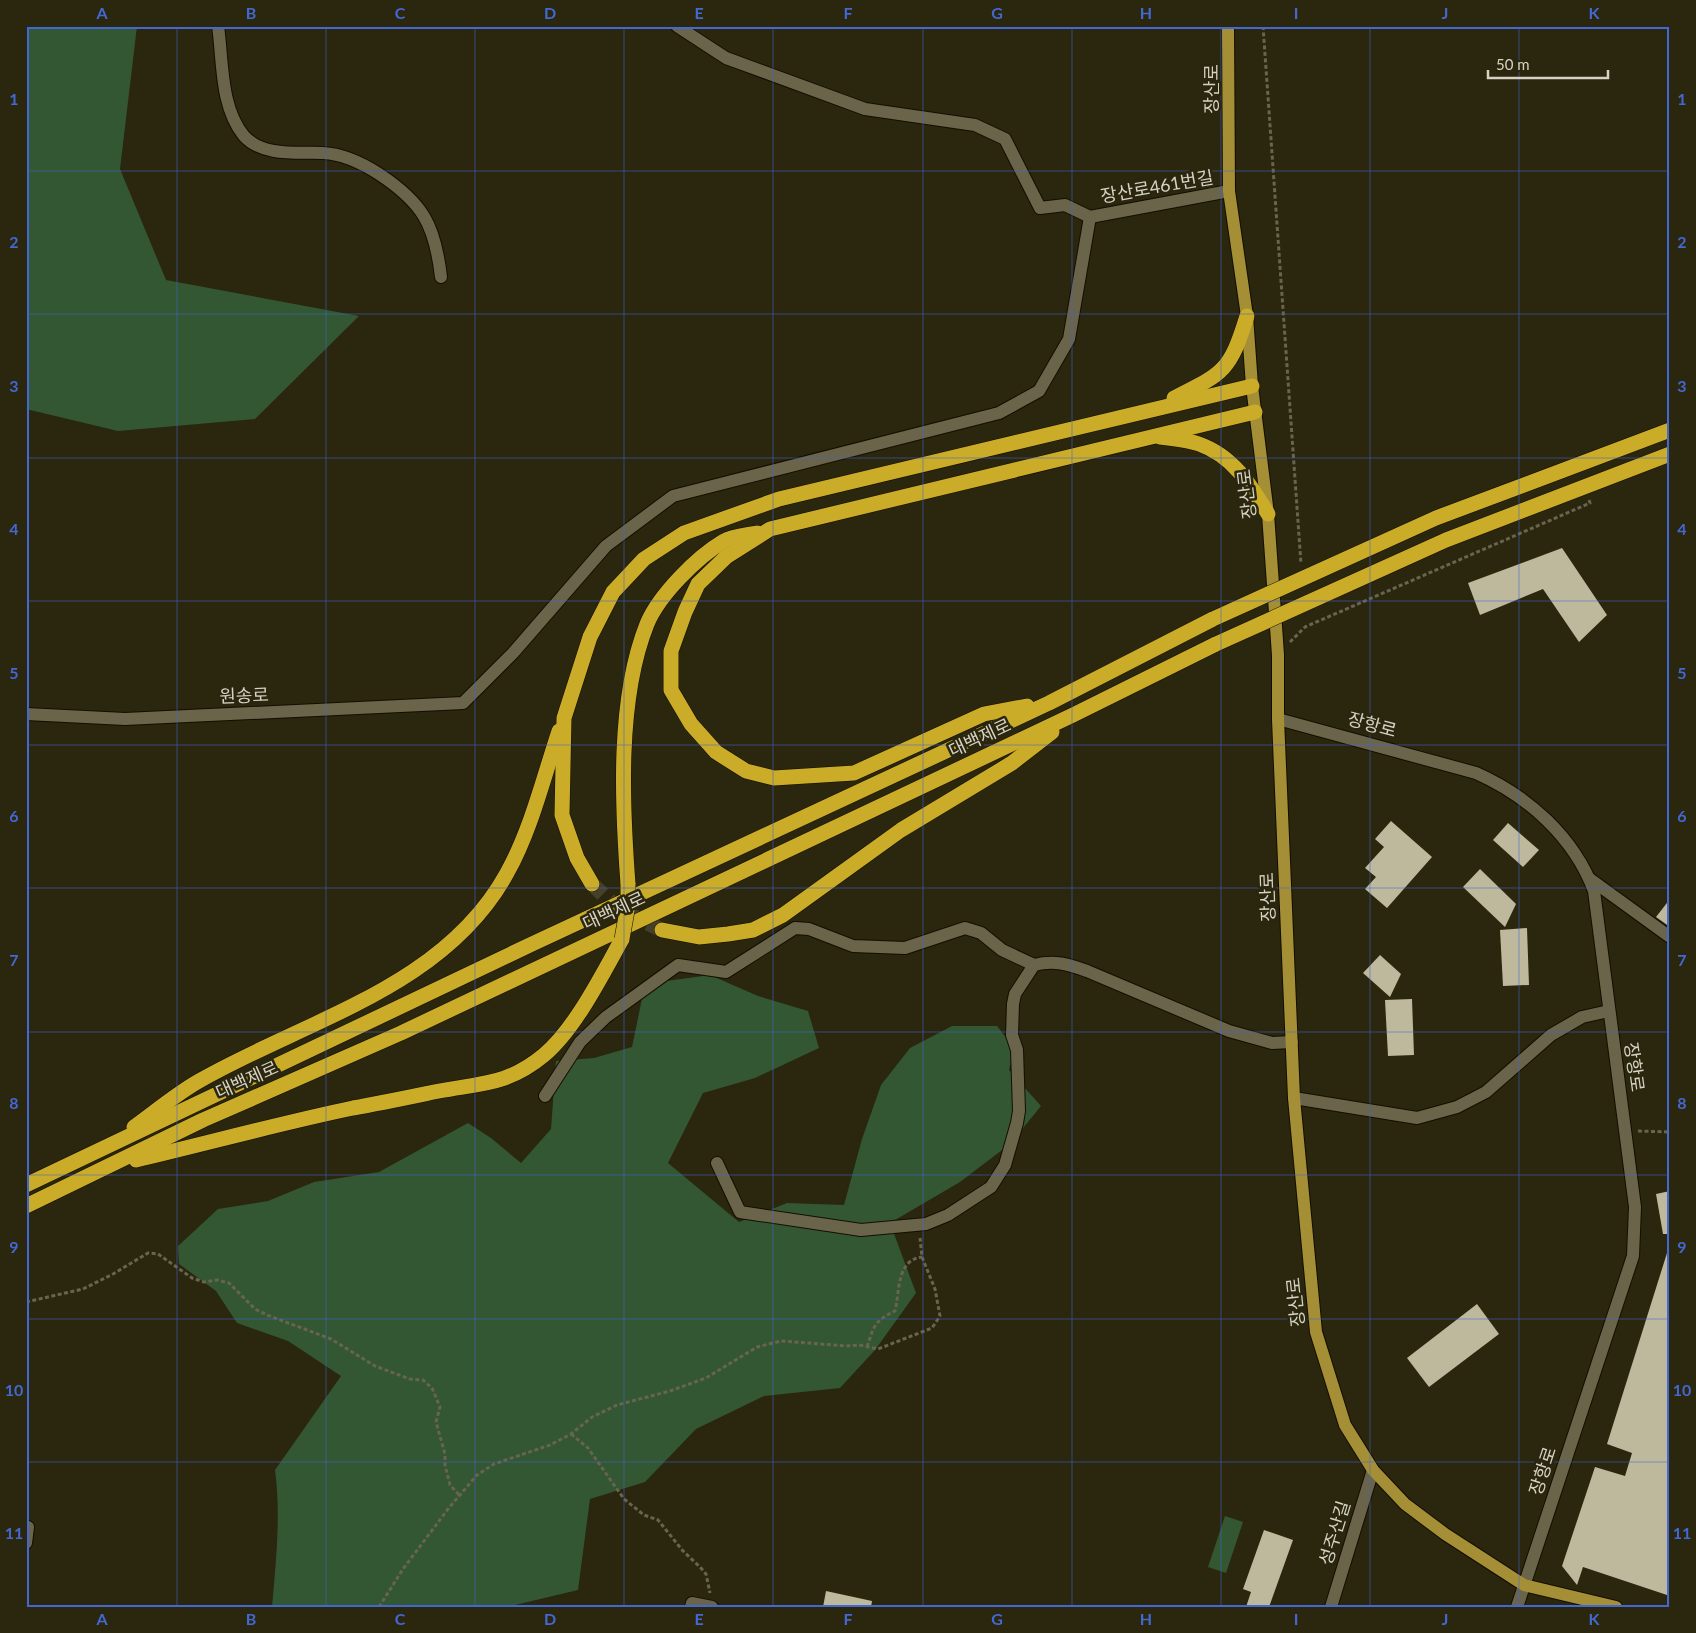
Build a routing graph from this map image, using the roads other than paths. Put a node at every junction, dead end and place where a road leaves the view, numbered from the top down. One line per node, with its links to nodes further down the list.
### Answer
1 (218, 26): 6 (street)
2 (677, 26): 5 (street)
3 (1228, 26): 4 (main road, 장산로)
4 (1229, 191): 5 (street, 장산로461번길); 7 (main road, 장산로)
5 (1090, 217): 17 (street, 원송로)
6 (441, 277)
7 (1247, 316): 8 (main road, 장산로); 9 (highway)
8 (1252, 386): 9 (highway); 10 (main road, 장산로)
9 (1152, 408): 19 (highway)
10 (1255, 412): 12 (highway); 14 (main road, 장산로)
11 (1670, 430): 16 (highway, 대백제로, bridge)
12 (1154, 436): 14 (highway); 15 (highway)
13 (1670, 454): 18 (highway, 대백제로, bridge)
14 (1268, 514): 20 (main road, 장산로)
15 (770, 529): 16 (highway); 32 (highway, bridge)
16 (1048, 703): 30 (highway, 대백제로)
17 (26, 714)
18 (1073, 715): 23 (highway); 32 (highway, 대백제로)
19 (564, 718): 22 (highway); 30 (highway)
20 (1278, 719): 21 (street, 장항로); 27 (main road, 장산로)
21 (1590, 879): 24 (street); 26 (street, 장항로)
22 (592, 884)
23 (662, 930)
24 (1670, 937)
25 (1034, 965): 27 (street); 28 (street); 31 (street)
26 (1609, 1011): 29 (street); 38 (street, 장항로)
27 (1292, 1042): 29 (main road, 장산로)
28 (545, 1096)
29 (1294, 1098): 35 (main road, 장산로)
30 (98, 1152): 33 (highway, 대백제로)
31 (717, 1163)
32 (108, 1166): 34 (highway, 대백제로)
33 (26, 1185)
34 (26, 1206)
35 (1372, 1470): 38 (main road, 장산로); 41 (street, 성주산길)
36 (28, 1527): 37 (street)
37 (26, 1543)
38 (1524, 1585): 42 (street, 장항로); 43 (main road, 장산로)
39 (691, 1607): 40 (street)
40 (711, 1607)
41 (1331, 1607)
42 (1517, 1607)
43 (1616, 1607)

